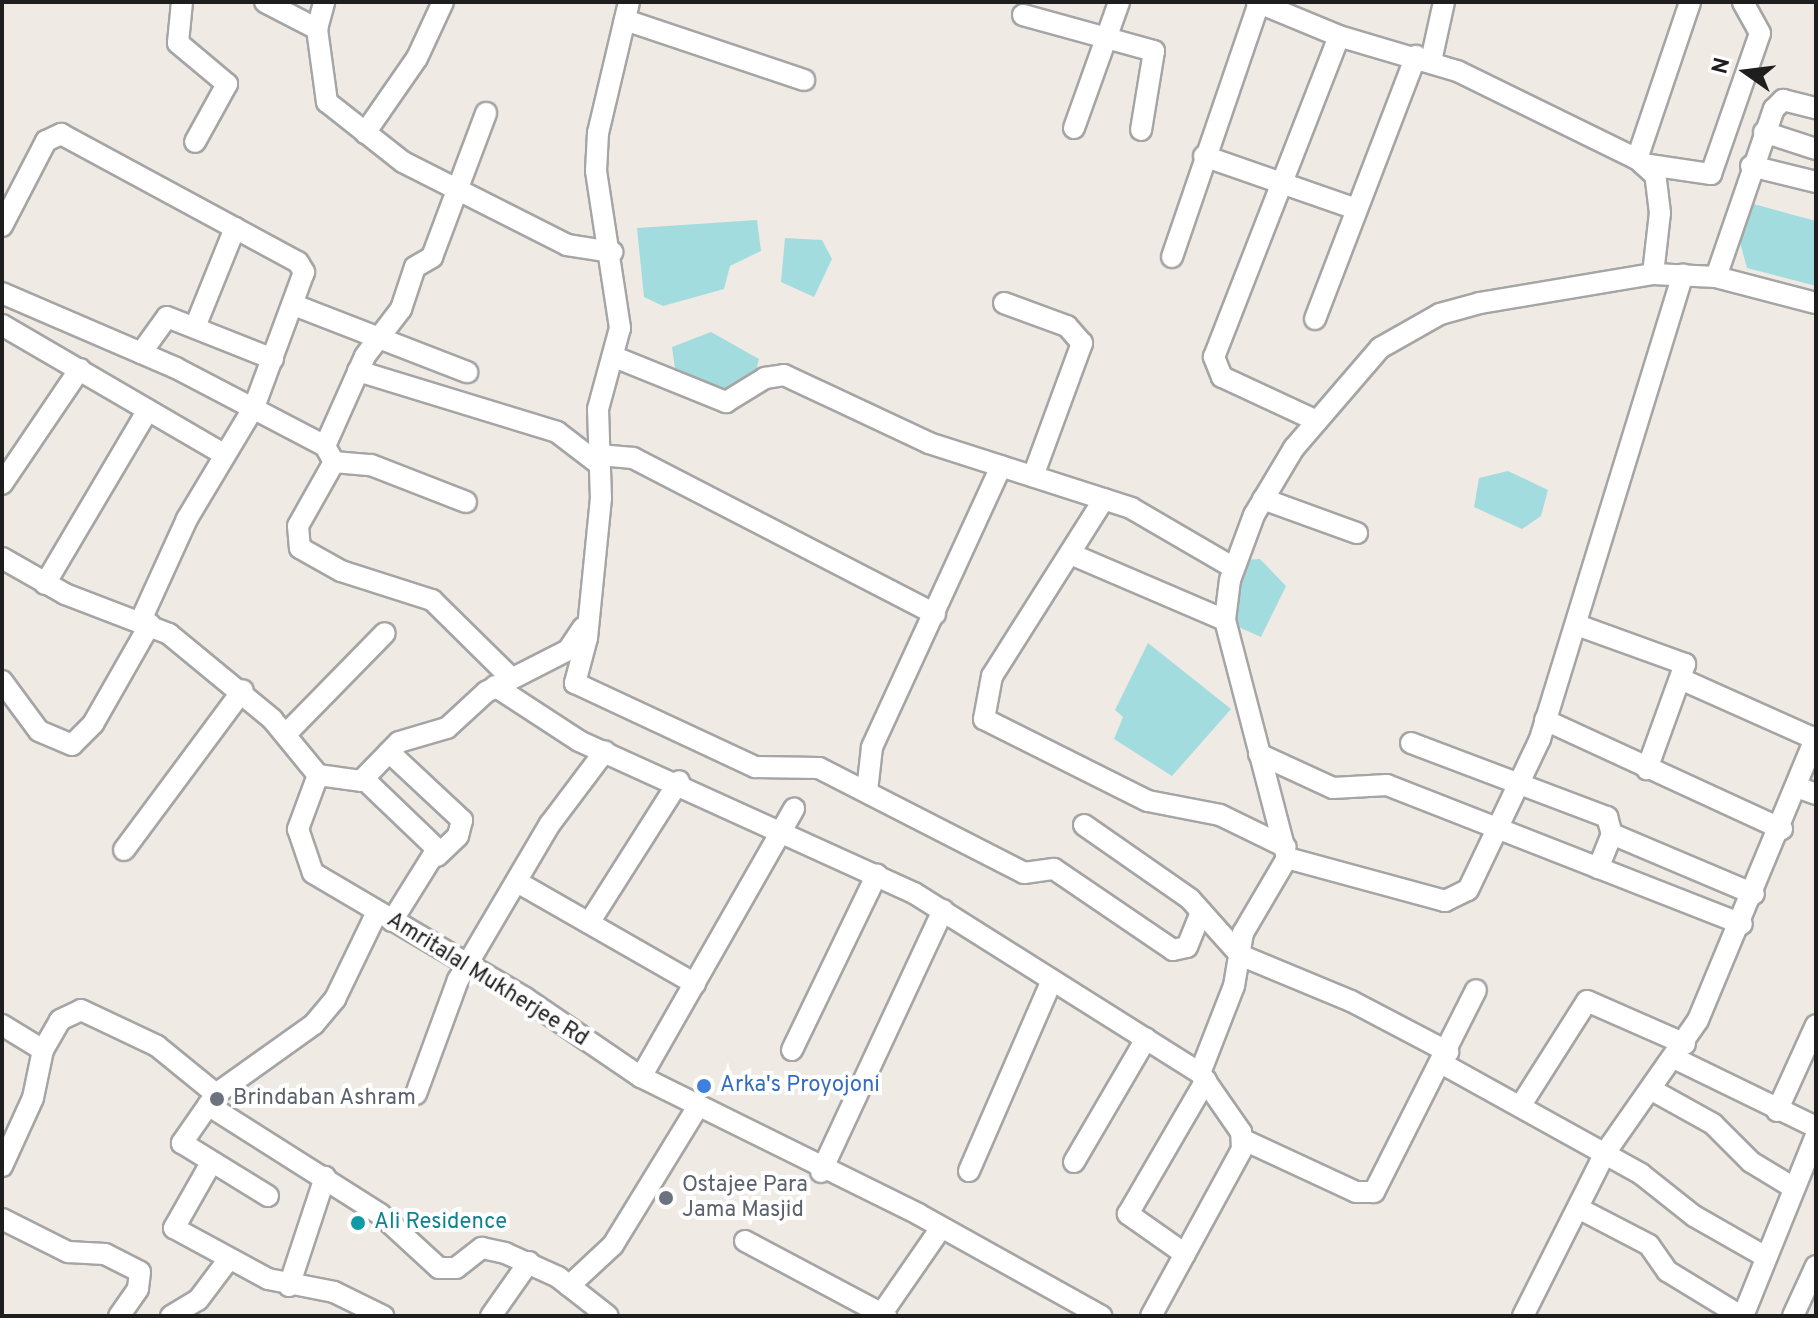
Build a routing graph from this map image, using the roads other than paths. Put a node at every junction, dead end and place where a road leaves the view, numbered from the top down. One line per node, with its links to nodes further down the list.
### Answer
1 (182, 2): 24 (street)
2 (265, 2): 13 (street)
3 (324, 2): 13 (street)
4 (443, 2): 23 (street)
5 (1119, 2): 14 (street)
6 (1258, 2): 10 (street); 26 (street)
7 (1444, 2): 16 (street)
8 (1690, 2): 27 (street)
9 (1743, 2): 27 (street)
10 (1295, 7): 15 (street)
11 (627, 11): 17 (street); 35 (street)
12 (1023, 15): 14 (street)
13 (317, 29): 23 (street)
14 (1107, 36): 20 (street); 21 (street)
15 (1339, 36): 16 (street); 29 (street)
16 (1424, 58): 27 (street); 32 (street)
17 (804, 80)
18 (1816, 108): 22 (street)
19 (486, 113): 31 (street)
20 (1074, 128)
21 (1141, 130)
22 (1764, 132): 25 (street); 28 (street)
23 (365, 133): 31 (street)
24 (195, 142)
25 (1816, 149)
26 (1204, 156): 29 (street); 36 (street)
27 (1640, 161): 37 (street)
28 (1751, 166): 30 (street); 39 (street)
29 (1281, 182): 32 (street); 56 (street)
30 (1816, 182)
31 (456, 191): 35 (street); 47 (street)
32 (1356, 209): 44 (street)
33 (2, 226): 34 (street)
34 (235, 228): 43 (street); 46 (street)
35 (612, 252): 49 (street)
36 (1172, 257)
37 (1653, 274): 38 (street); 56 (street)
38 (1683, 274): 39 (street); 75 (street)
39 (1716, 277): 42 (street)
40 (2, 293): 48 (street)
41 (1004, 303): 61 (street)
42 (1816, 303)
43 (294, 305): 47 (street); 50 (street)
44 (1315, 319)
45 (2, 325): 51 (street)
46 (195, 327): 48 (street); 50 (street)
47 (378, 339): 52 (street); 53 (street)
48 (141, 353): 54 (street)
49 (617, 358): 59 (street); 60 (street)
50 (273, 359): 54 (street)
51 (80, 369): 55 (street); 62 (street)
52 (358, 371): 57 (street); 59 (street)
53 (467, 372)
54 (254, 407): 57 (street); 58 (street)
55 (148, 410): 58 (street); 70 (street)
56 (1317, 421): 64 (street)
57 (329, 454): 65 (street); 79 (street)
58 (225, 455): 73 (street)
59 (600, 460): 71 (street); 74 (street)
60 (1001, 466): 61 (street); 71 (street)
61 (1033, 476): 63 (street)
62 (2, 484)
63 (1104, 499): 67 (street); 69 (street)
64 (1263, 499): 66 (street); 69 (street)
65 (466, 502)
66 (1357, 533)
67 (1073, 555): 72 (street); 102 (street)
68 (2, 558): 70 (street)
69 (1234, 568): 72 (street)
70 (45, 584): 73 (street)
71 (935, 614): 93 (street)
72 (1225, 620): 87 (street)
73 (145, 622): 78 (street); 80 (street)
74 (587, 622): 79 (street); 93 (street)
75 (1577, 625): 77 (street); 81 (street)
76 (385, 633): 82 (street)
77 (1683, 680): 83 (street); 88 (street)
78 (2, 681)
79 (503, 682): 85 (street); 86 (street)
80 (243, 690): 82 (street); 101 (street)
81 (1545, 720): 88 (street); 92 (street)
82 (286, 734): 89 (street)
83 (1815, 738): 94 (street)
84 (1411, 743): 92 (street)
85 (605, 751): 91 (street); 106 (street)
86 (389, 752): 90 (street); 103 (street)
87 (1259, 754): 99 (street); 102 (street)
88 (1647, 769): 98 (street)
89 (318, 775): 90 (street); 110 (street, Amritalal Mukherjee Rd)
90 (364, 779): 103 (street)
91 (679, 781): 97 (street); 111 (street)
92 (1519, 783): 99 (street); 100 (street)
93 (867, 791): 109 (street)
94 (1807, 791): 98 (street)
95 (794, 809): 97 (street)
96 (1084, 825): 109 (street)
97 (785, 829): 105 (street); 116 (street)
98 (1782, 829): 107 (street)
99 (1497, 831): 102 (street); 104 (street)
100 (1612, 834): 104 (street); 107 (street)
101 (124, 850)
102 (1286, 852): 113 (street)
103 (437, 856): 110 (street)
104 (1598, 868): 112 (street)
105 (877, 874): 108 (street); 122 (street)
106 (519, 883): 111 (street); 114 (street)
107 (1754, 894): 112 (street)
108 (943, 910): 115 (street); 141 (street)
109 (1201, 912): 113 (street)
110 (384, 916): 114 (street, Amritalal Mukherjee Rd); 129 (street)
111 (589, 923): 116 (street)
112 (1742, 924): 123 (street)
113 (1240, 955): 124 (street); 125 (street)
114 (468, 965): 126 (street, Amritalal Mukherjee Rd); 128 (street)
115 (1052, 980): 120 (street); 140 (street)
116 (695, 984): 126 (street)
117 (1476, 990): 124 (street)
118 (2, 1025): 121 (street)
119 (1814, 1033): 132 (street)
120 (1146, 1039): 125 (street); 137 (street)
121 (43, 1050): 129 (street); 139 (street)
122 (792, 1050)
123 (1680, 1051): 127 (street); 130 (street); 132 (street)
124 (1445, 1057): 130 (street); 135 (street)
125 (1203, 1076): 135 (street); 149 (street)
126 (641, 1077): 131 (street, Amritalal Mukherjee Rd)
127 (1652, 1090): 136 (street); 143 (street)
128 (416, 1094)
129 (212, 1100): 138 (street); 142 (street)
130 (1521, 1105): 136 (street)
131 (697, 1108): 141 (street, Amritalal Mukherjee Rd); 155 (street)
132 (1777, 1111): 133 (street)
133 (1816, 1127)
134 (1816, 1135): 143 (street)
135 (1244, 1140): 149 (street)
136 (1605, 1153): 145 (street); 150 (street)
137 (1074, 1162)
138 (211, 1163): 144 (street); 151 (street)
139 (2, 1166)
140 (969, 1171)
141 (821, 1172): 147 (street, Amritalal Mukherjee Rd)
142 (325, 1177): 152 (street); 154 (street)
143 (1794, 1188): 150 (street)
144 (268, 1196)
145 (1578, 1208): 164 (street); 165 (street)
146 (2, 1219): 158 (street)
147 (941, 1228): 157 (street); 162 (street, Amritalal Mukherjee Rd)
148 (745, 1241): 157 (street)
149 (1185, 1254): 163 (street)
150 (1766, 1257): 165 (street)
151 (229, 1259): 154 (street); 156 (street)
152 (529, 1262): 155 (street); 160 (street)
153 (1816, 1266): 166 (street)
154 (289, 1286): 159 (street)
155 (569, 1286): 161 (street)
156 (180, 1314)
157 (883, 1315)
158 (119, 1316)
159 (383, 1316)
160 (491, 1316)
161 (608, 1316)
162 (1101, 1316)
163 (1151, 1316)
164 (1523, 1316)
165 (1742, 1316)
166 (1793, 1316)

